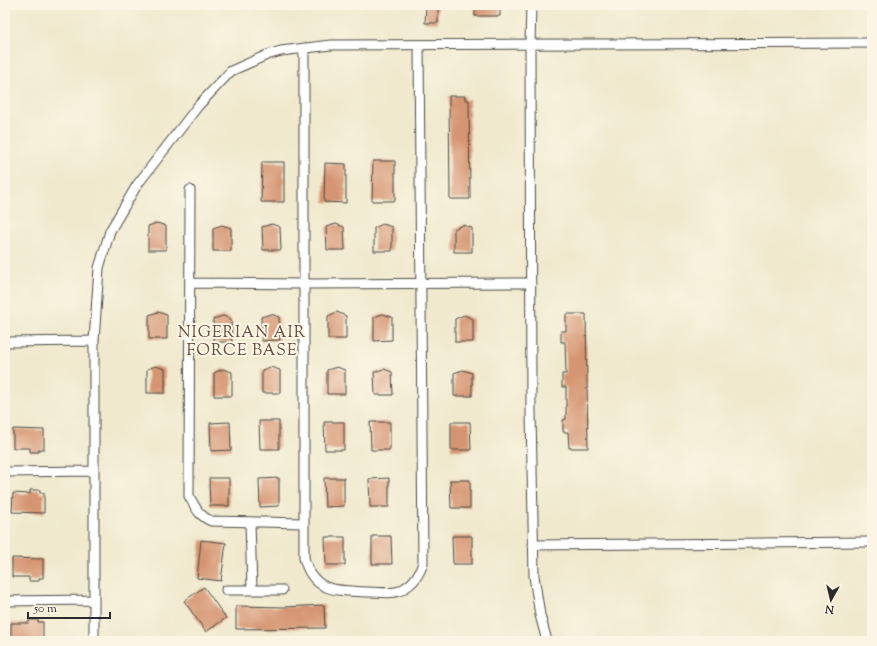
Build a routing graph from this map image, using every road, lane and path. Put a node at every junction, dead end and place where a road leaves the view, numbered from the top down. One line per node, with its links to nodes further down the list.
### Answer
1 (531, 5): 4 (street)
2 (872, 44): 4 (street)
3 (420, 45): 4 (street); 5 (street); 10 (street)
4 (530, 45): 8 (street)
5 (304, 48): 9 (street); 11 (street)
6 (190, 190): 7 (street)
7 (190, 283): 9 (street); 15 (street)
8 (531, 283): 10 (street); 18 (street)
9 (304, 284): 10 (street); 16 (street)
10 (421, 284): 16 (street)
11 (94, 341): 12 (street); 13 (street)
12 (5, 342)
13 (93, 471): 14 (street); 22 (street)
14 (5, 472)
15 (250, 522): 16 (street); 20 (street)
16 (304, 523)
17 (872, 542): 18 (street)
18 (533, 545): 25 (street)
19 (226, 590): 20 (street)
20 (252, 590): 21 (street)
21 (282, 590)
22 (94, 600): 23 (street); 24 (street)
23 (5, 601)
24 (94, 641)
25 (547, 641)

